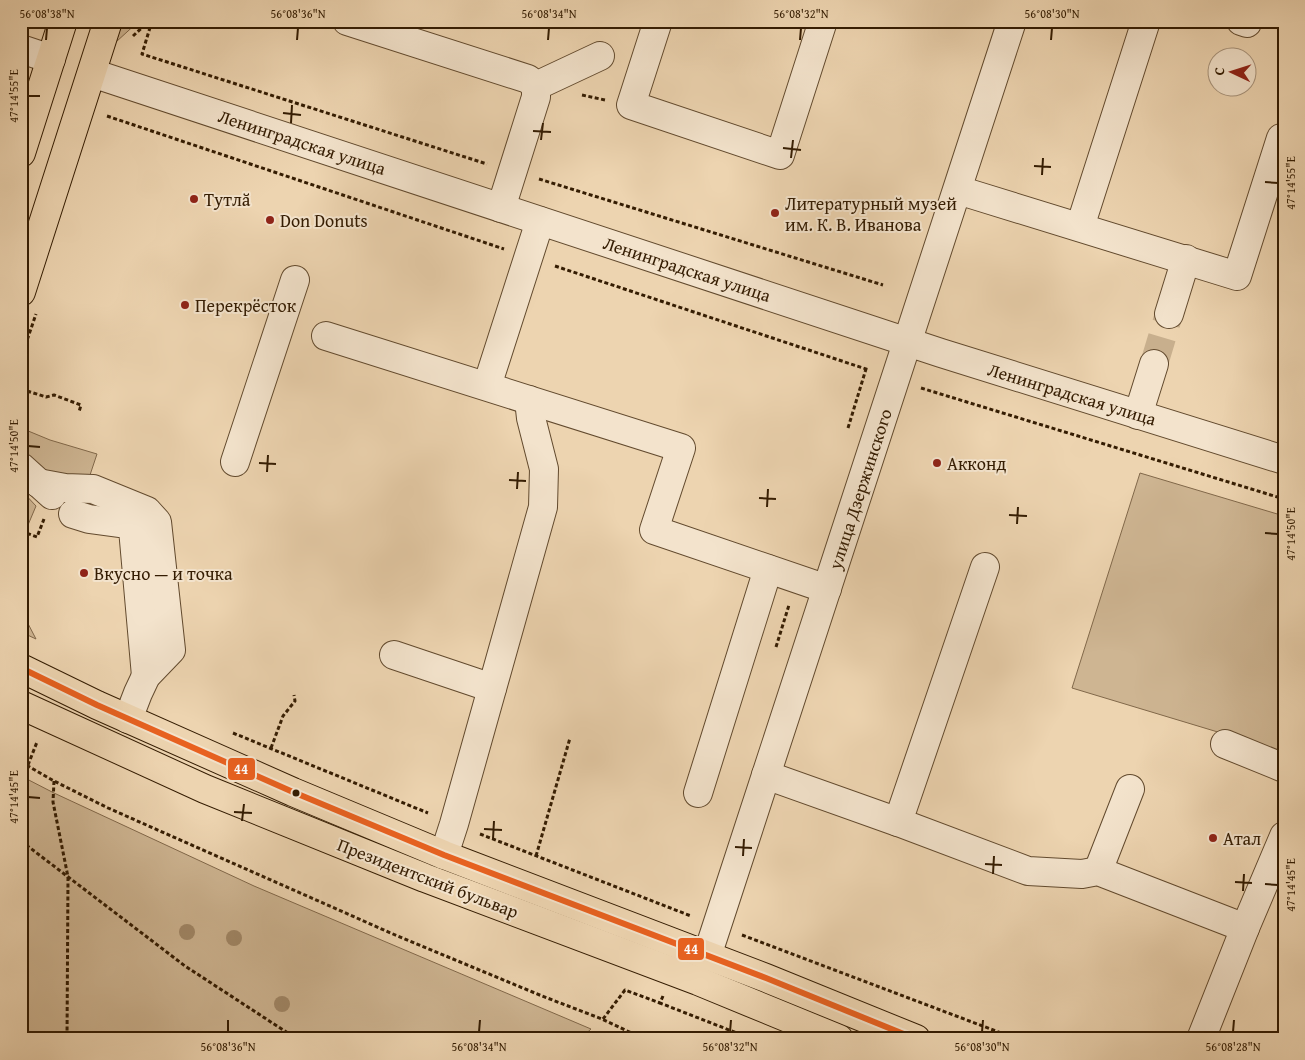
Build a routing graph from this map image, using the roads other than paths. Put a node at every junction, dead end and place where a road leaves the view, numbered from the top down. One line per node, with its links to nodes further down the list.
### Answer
1 (63, 21): 10 (main road)
2 (108, 21): 11 (main road)
3 (347, 21): 12 (street)
4 (658, 21): 5 (street)
5 (823, 21)
6 (1012, 21): 15 (street, улица Дзержинского)
7 (1146, 21): 18 (street)
8 (21, 49): 10 (street)
9 (600, 56): 12 (street)
10 (51, 59): 14 (main road)
11 (92, 73): 16 (street, Ленинградская улица); 21 (main road)
12 (536, 86): 16 (street)
13 (1281, 138): 19 (street)
14 (21, 153)
15 (958, 190): 18 (street); 24 (street, улица Дзержинского)
16 (501, 208): 17 (street, Ленинградская улица)
17 (540, 221): 24 (street, Ленинградская улица); 26 (street)
18 (1080, 227): 19 (street)
19 (1186, 260): 22 (street)
20 (295, 280): 30 (street)
21 (21, 292)
22 (1169, 314)
23 (326, 336): 26 (street)
24 (908, 342): 28 (street, Ленинградская улица); 34 (street, улица Дзержинского)
25 (1154, 364): 28 (street)
26 (487, 386): 27 (street)
27 (530, 400): 33 (street); 38 (street)
28 (1138, 414): 29 (street, Ленинградская улица)
29 (1284, 460)
30 (235, 462)
31 (30, 475): 37 (street); 37 (street)
32 (985, 567): 46 (street)
33 (768, 569): 34 (street); 45 (street)
34 (827, 589): 43 (street, улица Дзержинского)
35 (394, 655): 38 (street)
36 (21, 668): 40 (main road, Президентский бульвар)
37 (142, 685): 40 (street)
38 (492, 688): 48 (street)
39 (21, 705): 51 (main road, Президентский бульвар)
40 (128, 719): 48 (main road, Президентский бульвар)
41 (1225, 744): 42 (street)
42 (1284, 768)
43 (766, 775): 46 (street); 51 (street, улица Дзержинского)
44 (1130, 788): 49 (street)
45 (698, 793)
46 (898, 822): 49 (street)
47 (1284, 836): 50 (street)
48 (444, 854): 51 (main road, Президентский бульвар)
49 (1098, 871): 50 (street)
50 (1245, 928): 54 (street)
51 (702, 968): 52 (main road, Президентский бульвар); 53 (main road, Президентский бульвар)
52 (839, 1039)
53 (916, 1039)
54 (1201, 1039)

